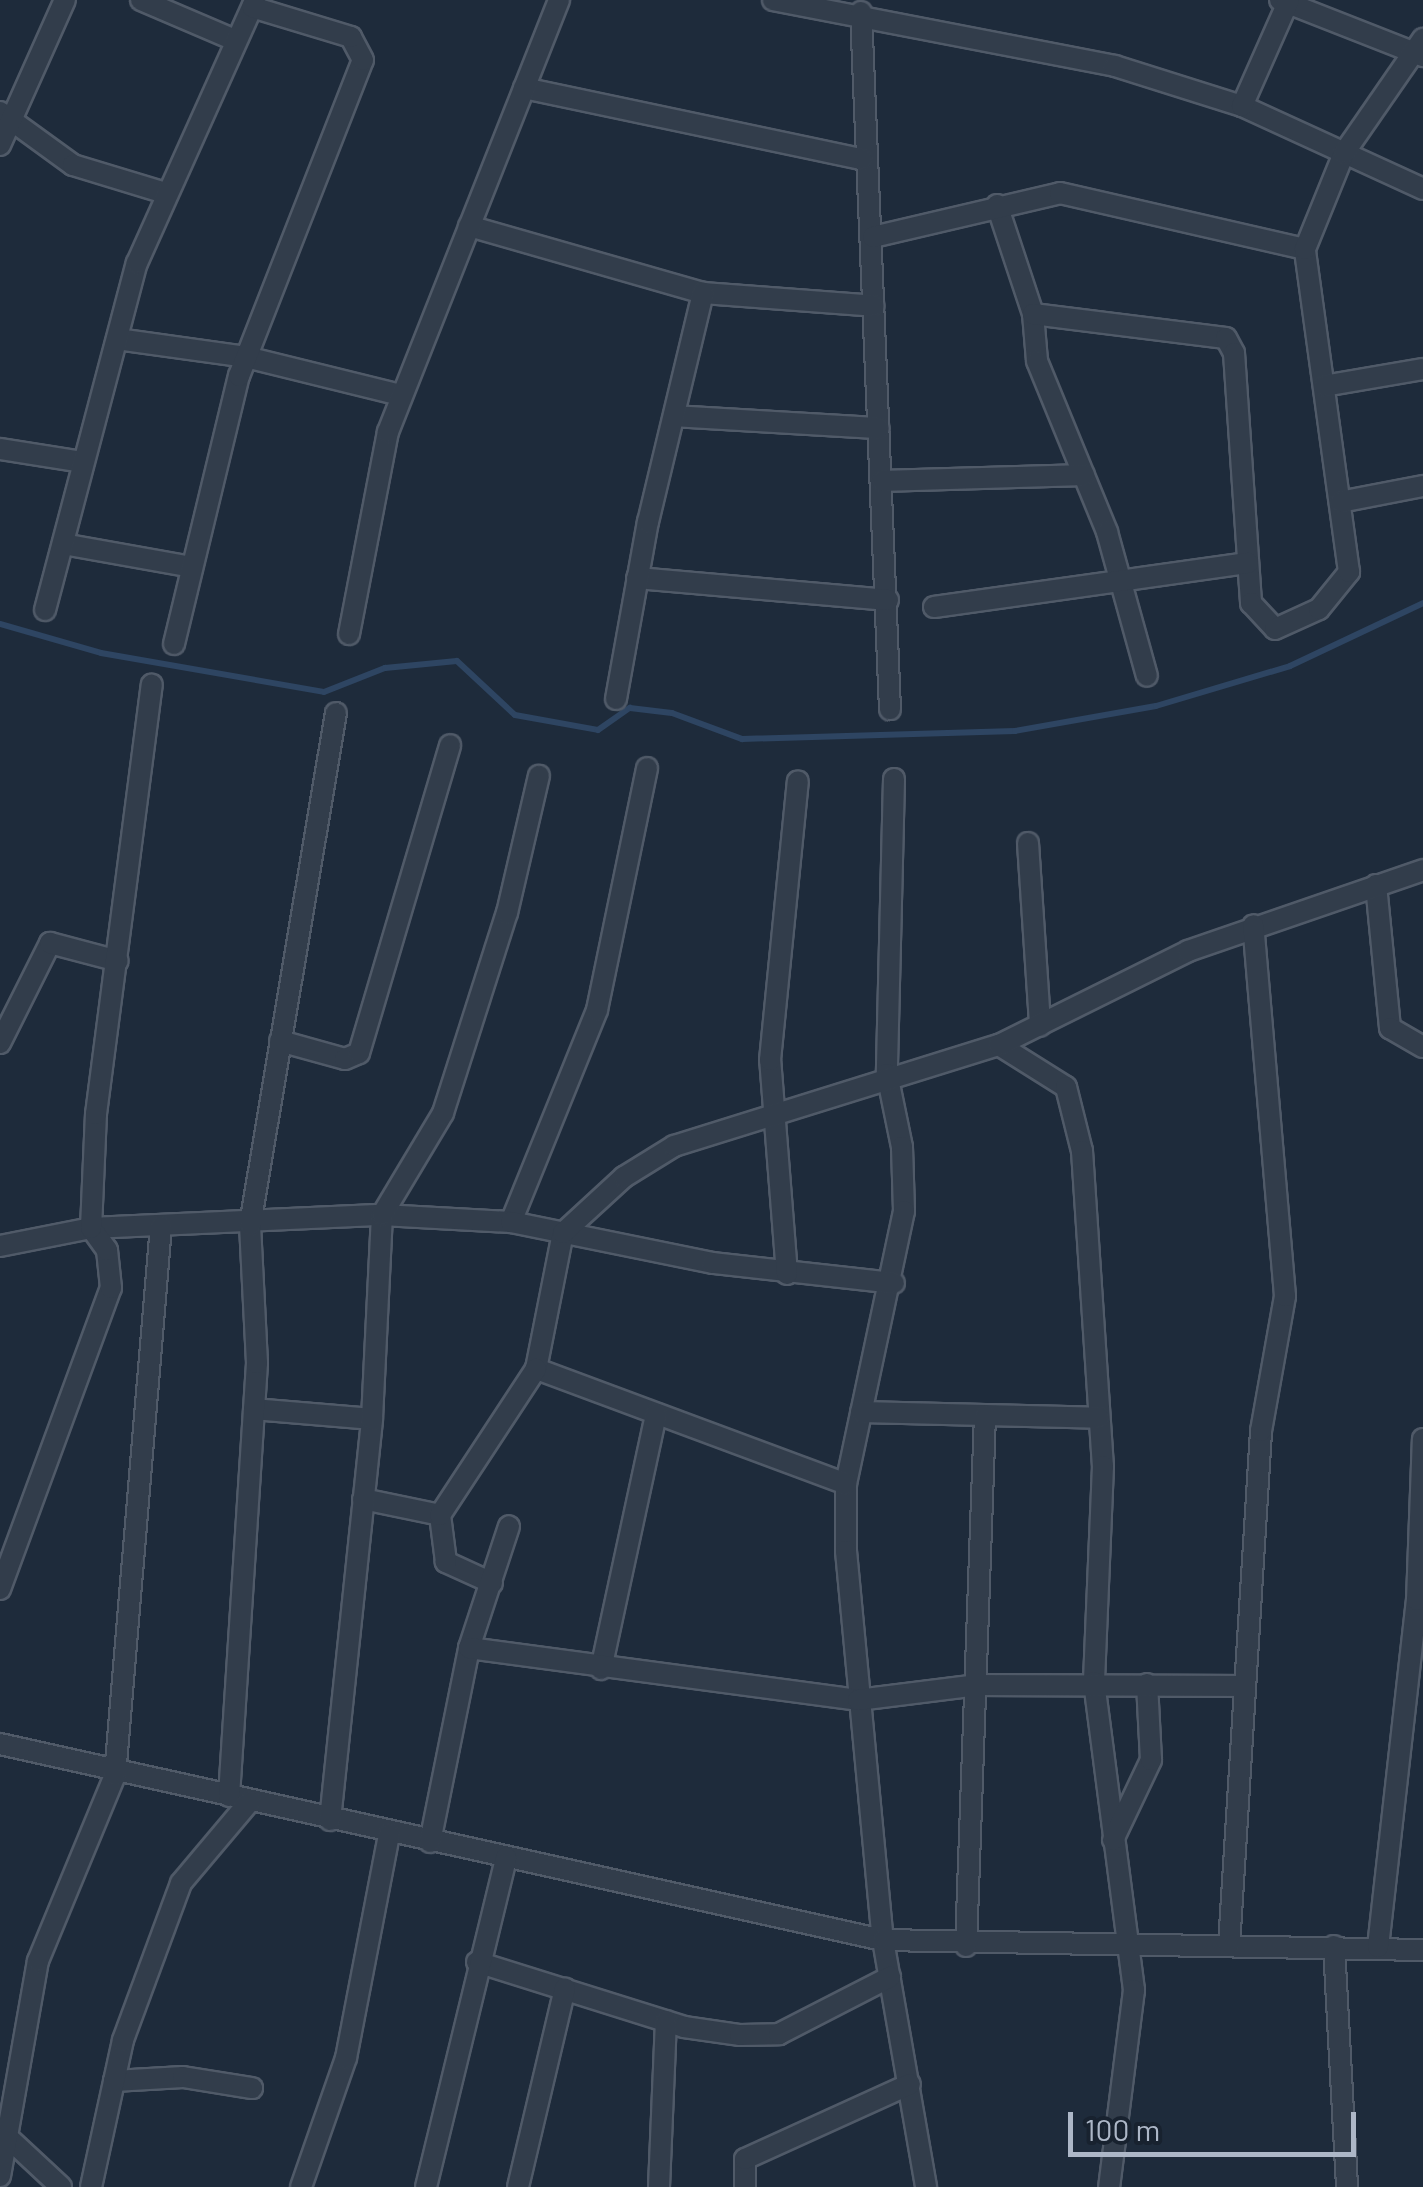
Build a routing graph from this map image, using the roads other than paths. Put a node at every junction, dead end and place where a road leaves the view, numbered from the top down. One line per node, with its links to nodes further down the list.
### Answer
1 (65, 0): 12 (street)
2 (141, 0): 8 (street)
3 (558, 0): 10 (street)
4 (773, 0): 7 (street)
5 (1286, 1): 9 (street); 11 (street)
6 (254, 3): 8 (street); 26 (street)
7 (861, 12): 11 (street); 15 (street)
8 (235, 40): 17 (street)
9 (1420, 49): 14 (street)
10 (524, 88): 15 (street); 19 (street)
11 (1242, 106): 14 (street)
12 (6, 115): 13 (street); 17 (street)
13 (0, 145)
14 (1344, 153): 16 (street); 21 (street)
15 (862, 159): 20 (street)
16 (1423, 189)
17 (164, 193): 25 (street)
18 (997, 205): 20 (street); 21 (street); 24 (street)
19 (469, 226): 22 (street); 29 (street)
20 (872, 236): 23 (street)
21 (1305, 250): 28 (street)
22 (704, 293): 23 (street); 30 (street)
23 (874, 306): 31 (street)
24 (1032, 314): 34 (street); 39 (street)
25 (117, 339): 26 (street); 33 (street)
26 (246, 357): 29 (street); 40 (street)
27 (1423, 369): 28 (street)
28 (1324, 386): 37 (street)
29 (401, 395): 46 (street)
30 (674, 416): 31 (street); 42 (street)
31 (880, 428): 35 (street)
32 (0, 449): 33 (street)
33 (84, 462): 38 (street)
34 (1084, 475): 35 (street); 41 (street)
35 (882, 481): 43 (street)
36 (1423, 486): 37 (street)
37 (1340, 502): 39 (street)
38 (62, 544): 40 (street); 45 (street)
39 (1248, 563): 41 (street)
40 (192, 567): 47 (street)
41 (1121, 575): 44 (street); 48 (street)
42 (637, 578): 43 (street); 50 (street)
43 (888, 600): 51 (street)
44 (934, 608)
45 (45, 610)
46 (348, 634)
47 (174, 644)
48 (1146, 676)
49 (152, 686): 62 (street)
50 (616, 699)
51 (890, 709)
52 (336, 714): 64 (street)
53 (450, 745): 64 (street)
54 (647, 768): 71 (street)
55 (539, 776): 70 (street)
56 (894, 780): 68 (street)
57 (798, 781): 69 (street)
58 (1028, 843): 63 (street)
59 (1423, 870): 60 (street)
60 (1376, 884): 61 (street); 67 (street)
61 (1253, 925): 63 (street); 98 (street)
62 (118, 961): 65 (street); 74 (street)
63 (1040, 1026): 66 (street)
64 (280, 1041): 72 (street)
65 (0, 1043)
66 (999, 1045): 68 (street); 85 (street)
67 (1423, 1047)
68 (886, 1074): 69 (street); 78 (street)
69 (778, 1115): 75 (street); 77 (street)
70 (382, 1214): 71 (street); 72 (street); 84 (street)
71 (511, 1222): 75 (street)
72 (250, 1225): 73 (street); 80 (street)
73 (162, 1226): 74 (street); 101 (street)
74 (91, 1228): 76 (street); 92 (street)
75 (563, 1233): 77 (street); 79 (street)
76 (2, 1250)
77 (787, 1274): 78 (street)
78 (894, 1283): 81 (street)
79 (536, 1369): 82 (street); 89 (street)
80 (254, 1409): 84 (street); 102 (street)
81 (860, 1412): 83 (street); 87 (street)
82 (656, 1414): 87 (street); 94 (street)
83 (986, 1415): 85 (street); 97 (street)
84 (372, 1418): 88 (street)
85 (1100, 1418): 95 (street)
86 (1423, 1438): 112 (street)
87 (846, 1484): 99 (street)
88 (364, 1499): 89 (street); 103 (street)
89 (440, 1516): 91 (street)
90 (509, 1526): 91 (street)
91 (492, 1583): 93 (street)
92 (0, 1589)
93 (469, 1648): 94 (street); 106 (street)
94 (601, 1669): 99 (street)
95 (1094, 1682): 96 (street); 97 (street); 105 (street)
96 (1147, 1684): 98 (street); 105 (street)
97 (980, 1685): 99 (street); 109 (street)
98 (1240, 1686): 110 (street)
99 (858, 1700): 108 (street)
100 (0, 1746): 101 (street)
101 (115, 1776): 102 (street); 122 (street)
102 (239, 1798): 103 (street); 119 (street)
103 (330, 1820): 104 (street)
104 (388, 1834): 106 (street); 126 (street)
105 (1113, 1840): 113 (street)
106 (430, 1842): 107 (street)
107 (506, 1858): 108 (street); 115 (street)
108 (884, 1940): 109 (street); 116 (street)
109 (966, 1946): 113 (street)
110 (1229, 1946): 111 (street); 113 (street)
111 (1334, 1946): 112 (street); 133 (street)
112 (1378, 1947): 114 (street)
113 (1132, 1948): 132 (street)
114 (1423, 1950)
115 (476, 1962): 117 (street); 127 (street)
116 (890, 1977): 118 (street); 120 (street)
117 (565, 1988): 118 (street); 128 (street)
118 (666, 2021): 129 (street)
119 (114, 2081): 121 (street); 125 (street)
120 (910, 2084): 130 (street); 131 (street)
121 (252, 2088)
122 (3, 2136): 123 (street); 124 (street)
123 (0, 2176)
124 (61, 2187)
125 (91, 2187)
126 (301, 2187)
127 (426, 2187)
128 (518, 2187)
129 (660, 2187)
130 (745, 2187)
131 (926, 2187)
132 (1109, 2187)
133 (1347, 2187)

